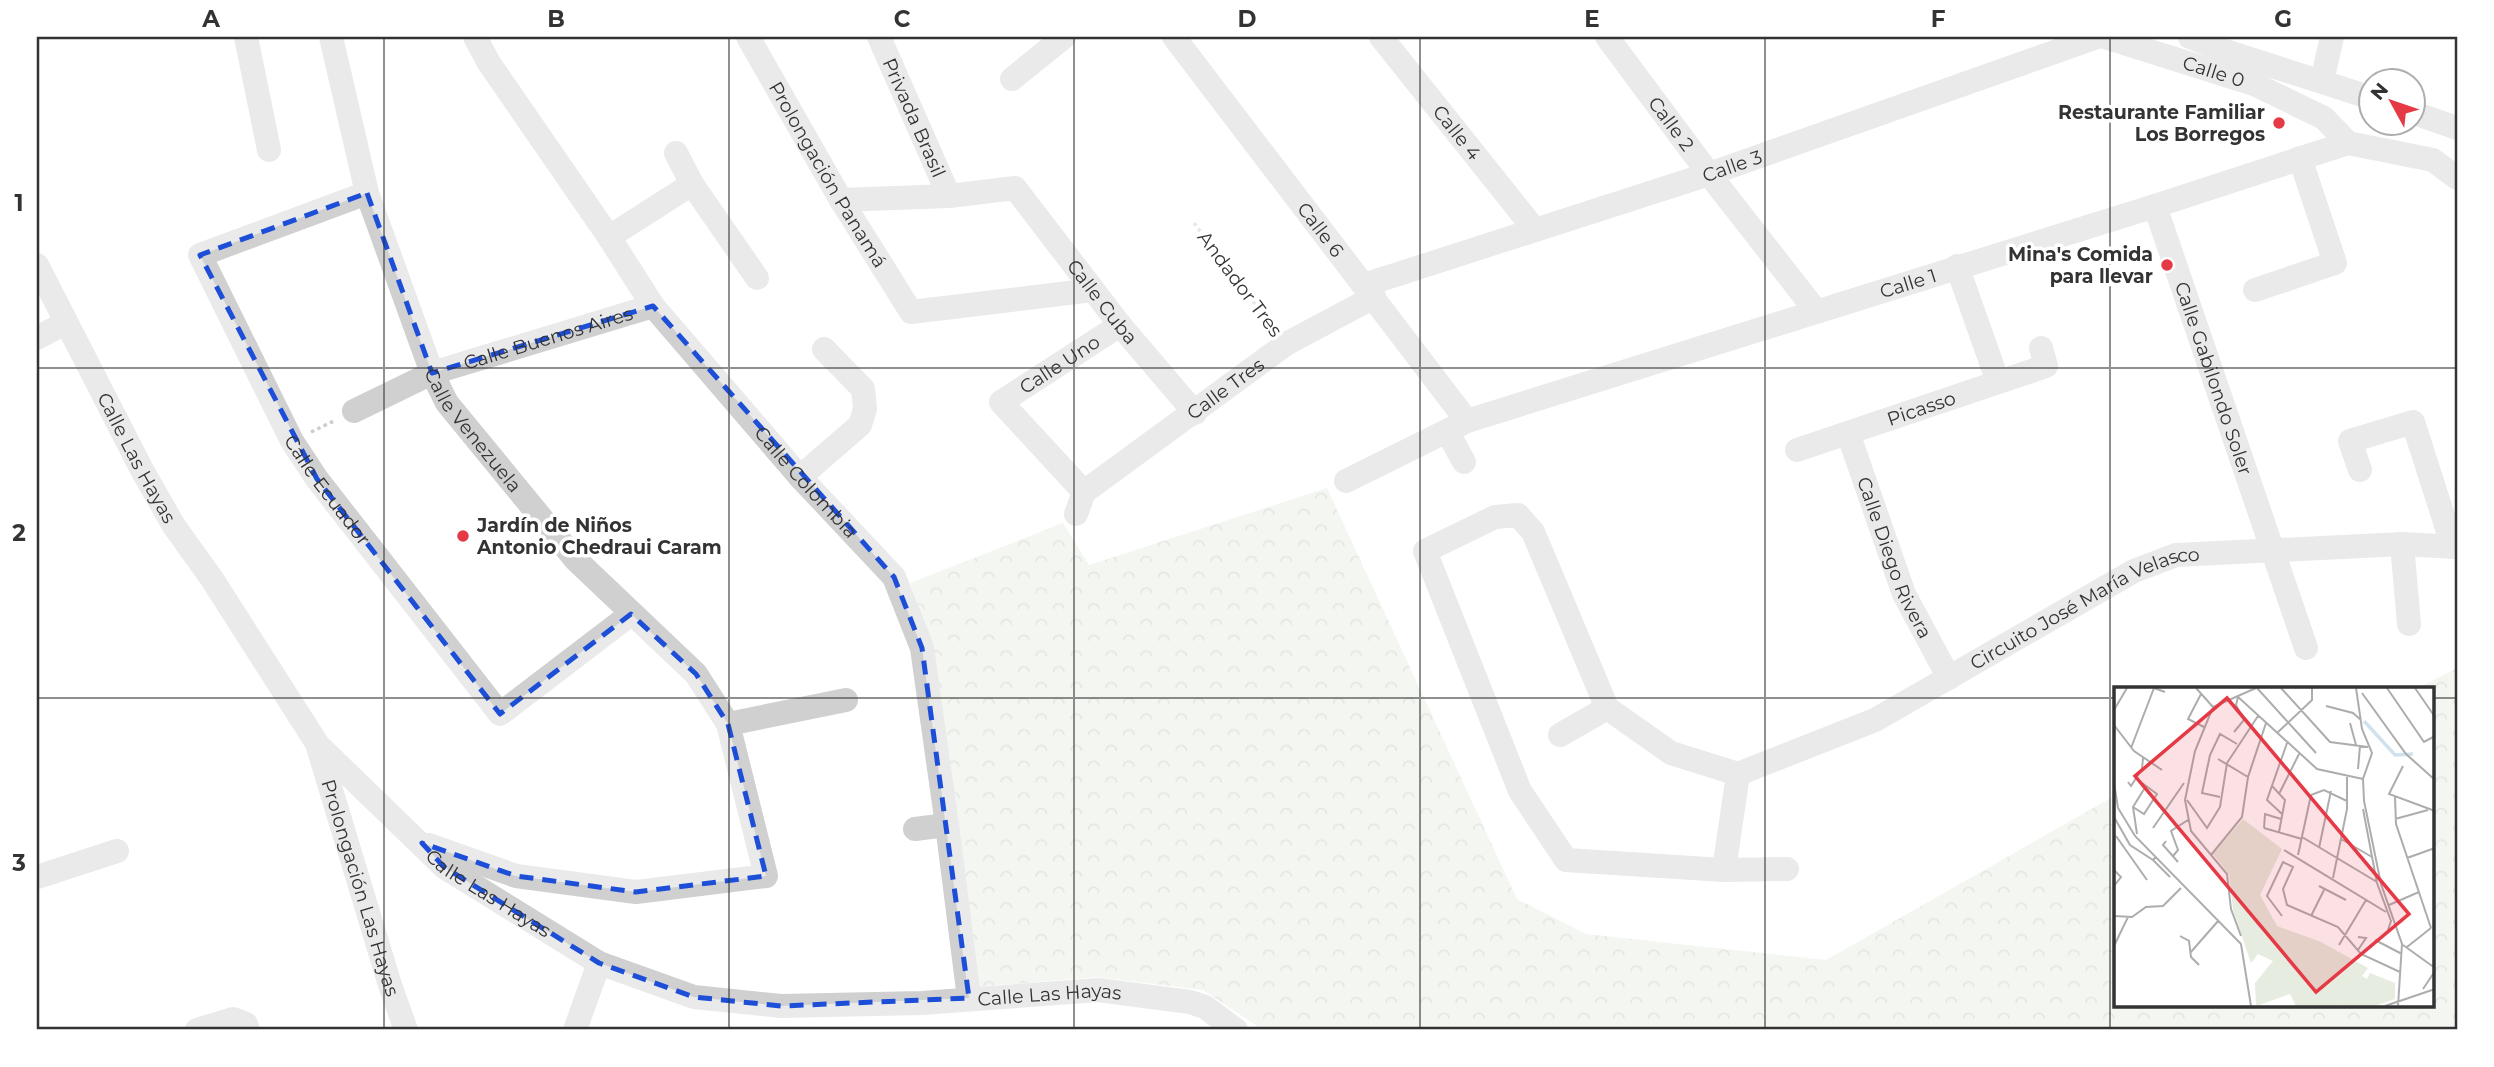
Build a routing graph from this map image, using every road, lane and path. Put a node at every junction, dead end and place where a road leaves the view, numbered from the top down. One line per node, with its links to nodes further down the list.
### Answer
1 (246, 37): 20 (street)
2 (331, 37): 26 (street, Calle Venezuela)
3 (475, 37): 32 (street, Calle Colombia)
4 (748, 37): 28 (street, Prolongación Panamá)
5 (879, 37): 27 (street, Privada Brasil)
6 (1064, 37): 14 (street)
7 (1174, 37): 38 (street, Calle 6)
8 (1381, 37): 31 (street, Calle 4)
9 (1607, 37): 23 (street, Calle 2)
10 (2097, 37): 23 (street, Calle 3)
11 (2105, 37): 19 (street, Calle 0)
12 (2190, 37): 15 (street)
13 (2332, 37): 15 (street)
14 (1012, 79)
15 (2322, 81): 16 (street)
16 (2358, 93)
17 (2428, 118): 18 (street)
18 (2457, 128)
19 (2348, 143): 22 (street, Calle 1); 24 (street)
20 (269, 150)
21 (676, 153): 25 (street)
22 (2300, 158): 29 (street, Calle 1); 37 (street)
23 (1709, 174): 31 (street, Calle 3); 40 (street, Calle 2)
24 (2457, 178)
25 (692, 184): 32 (street); 35 (street)
26 (367, 193): 47 (street, Calle Venezuela); 53 (street, Calle Ecuador)
27 (949, 197): 28 (street); 36 (street, Calle Cuba)
28 (841, 200): 36 (street, Prolongación Panamá)
29 (2155, 206): 34 (street, Calle 1); 62 (street, Calle Gabilondo Soler)
30 (1194, 223): 44 (path, Andador Tres)
31 (1535, 230): 38 (street, Calle 3)
32 (609, 237): 39 (street, Calle Colombia)
33 (37, 265): 41 (street, Calle Las Hayas)
34 (1957, 266): 40 (street, Calle 1); 48 (street)
35 (757, 278)
36 (1093, 290): 42 (street, Calle Cuba)
37 (2255, 290)
38 (1369, 291): 44 (street, Calle Tres); 51 (street, Calle 6)
39 (653, 306): 47 (street, Calle Buenos Aires); 57 (street, Calle Colombia)
40 (1816, 311): 51 (street, Calle 1)
41 (65, 323): 43 (street); 71 (street, Calle Las Hayas)
42 (1120, 325): 50 (street, Calle Cuba); 59 (street, Calle Uno)
43 (37, 338)
44 (1286, 344): 50 (street, Calle Tres)
45 (824, 349): 57 (street)
46 (2043, 357): 48 (street, Picasso)
47 (432, 373): 49 (street, Calle Buenos Aires); 63 (street, Calle Venezuela)
48 (1998, 382): 52 (street, Picasso)
49 (354, 411): 53 (path)
50 (1195, 413): 59 (street, Calle Tres)
51 (1457, 426): 55 (street, Calle 6); 58 (street, Calle 1)
52 (1848, 433): 54 (street, Picasso); 66 (street, Calle Diego Rivera)
53 (292, 441): 63 (street, Calle Ecuador)
54 (1797, 450)
55 (1464, 462)
56 (2360, 470): 61 (street)
57 (800, 477): 73 (street, Calle Colombia)
58 (1346, 481)
59 (1080, 503)
60 (2402, 544): 61 (street, Circuito José María Velasco); 62 (street, Circuito José María Velasco); 64 (street)
61 (2455, 547)
62 (2271, 549): 65 (street, Calle Gabilondo Soler); 66 (street, Circuito José María Velasco)
63 (631, 614): 69 (street, Calle Venezuela)
64 (2409, 624)
65 (2306, 648)
66 (1949, 678): 72 (street, Circuito José María Velasco)
67 (846, 700): 69 (street)
68 (1607, 708): 70 (street); 72 (street); 78 (street)
69 (728, 724): 75 (street, Calle Venezuela)
70 (1560, 735)
71 (318, 745): 75 (street, Calle Las Hayas); 84 (street, Prolongación Las Hayas)
72 (1738, 774): 78 (street)
73 (947, 825): 74 (street); 81 (street, Calle Colombia)
74 (915, 829)
75 (422, 843): 80 (street, Calle Las Hayas)
76 (117, 851): 79 (street)
77 (1787, 869): 78 (street)
78 (1724, 870)
79 (37, 877)
80 (599, 962): 81 (street, Calle Las Hayas); 85 (street)
81 (969, 998): 86 (street, Calle Las Hayas)
82 (247, 1027): 83 (street)
83 (197, 1030)
84 (406, 1030)
85 (575, 1030)
86 (1236, 1030)

